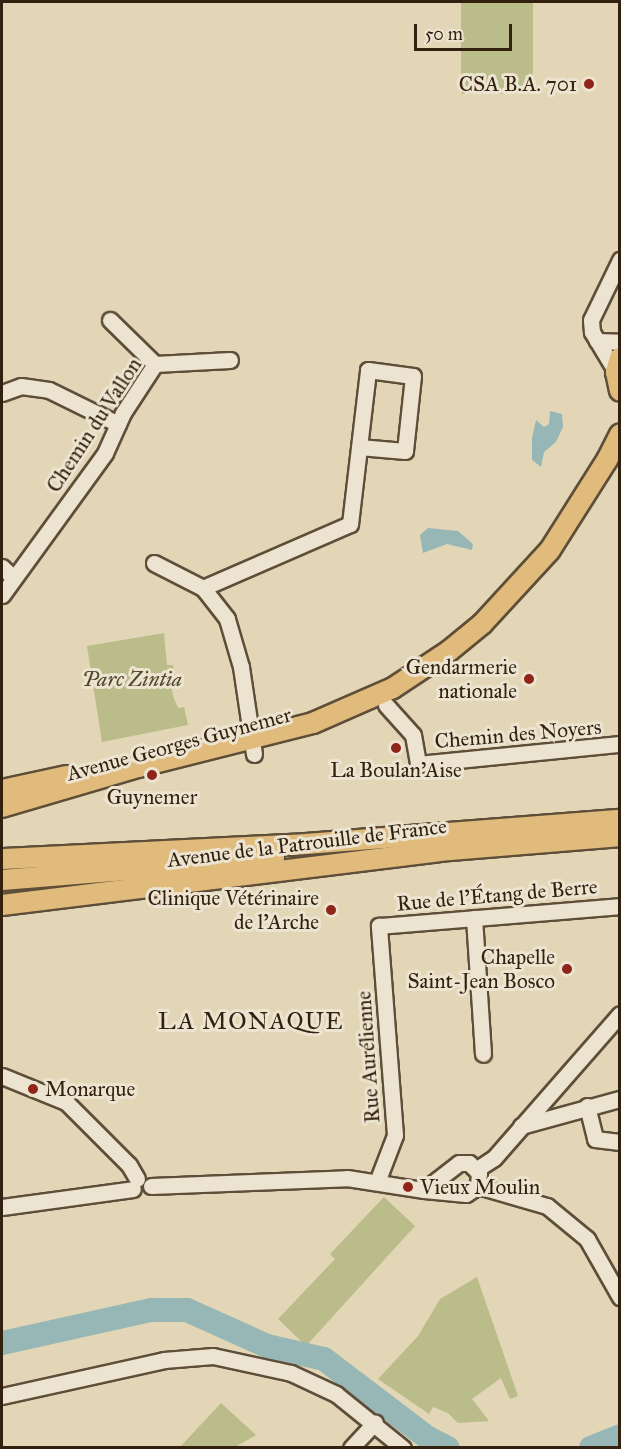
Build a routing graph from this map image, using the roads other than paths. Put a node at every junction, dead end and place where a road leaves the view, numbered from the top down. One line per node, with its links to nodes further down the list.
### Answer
1 (620, 260): 3 (street)
2 (110, 320): 6 (street)
3 (597, 341): 4 (street); 7 (street)
4 (620, 342)
5 (230, 360): 6 (street, Chemin du Vallon)
6 (154, 364): 9 (street, Chemin du Vallon)
7 (618, 373)
8 (2, 393): 9 (street)
9 (118, 424): 15 (street, Chemin du Vallon)
10 (620, 434): 20 (main road, Avenue Georges Guynemer)
11 (359, 447): 11 (street); 16 (street)
12 (620, 464): 18 (main road, Avenue Georges Guynemer)
13 (154, 563): 16 (street)
14 (2, 567): 15 (street)
15 (14, 578): 17 (street, Chemin du Vallon)
16 (203, 588): 20 (street)
17 (2, 595)
18 (386, 705): 19 (street, Chemin des Noyers); 20 (main road, Avenue Georges Guynemer)
19 (620, 744)
20 (253, 747): 21 (main road, Avenue Georges Guynemer); 24 (main road, Avenue Georges Guynemer)
21 (138, 767): 22 (main road, Avenue Georges Guynemer); 23 (main road, Avenue Georges Guynemer)
22 (2, 790)
23 (2, 807)
24 (2, 819)
25 (620, 820): 26 (main road)
26 (544, 824): 28 (main road); 29 (main road)
27 (620, 836): 28 (main road, Avenue de la Patrouille de France)
28 (539, 844): 30 (main road, Avenue de la Patrouille de France)
29 (293, 845): 31 (main road); 32 (main road)
30 (439, 850): 32 (main road); 34 (main road, Avenue de la Patrouille de France)
31 (2, 859)
32 (190, 862): 33 (main road)
33 (2, 880)
34 (2, 905)
35 (620, 906): 36 (street, Rue de l'Étang de Berre)
36 (474, 918): 37 (street, Rue de l'Étang de Berre); 39 (street)
37 (379, 926): 47 (street, Rue Aurélienne)
38 (620, 1014): 43 (street)
39 (483, 1054)
40 (2, 1076): 48 (street)
41 (620, 1099): 42 (street)
42 (587, 1106): 43 (street); 44 (street)
43 (521, 1126): 46 (street)
44 (620, 1142)
45 (451, 1169): 46 (street); 50 (street); 51 (street)
46 (477, 1169): 49 (street)
47 (377, 1182): 48 (street); 50 (street)
48 (135, 1184): 52 (street)
49 (478, 1186): 51 (street); 53 (street)
50 (424, 1190): 51 (street)
51 (457, 1192)
52 (2, 1207)
53 (620, 1297)
54 (2, 1396): 55 (street)
55 (375, 1422): 56 (street); 57 (street)
56 (351, 1448)
57 (403, 1448)

